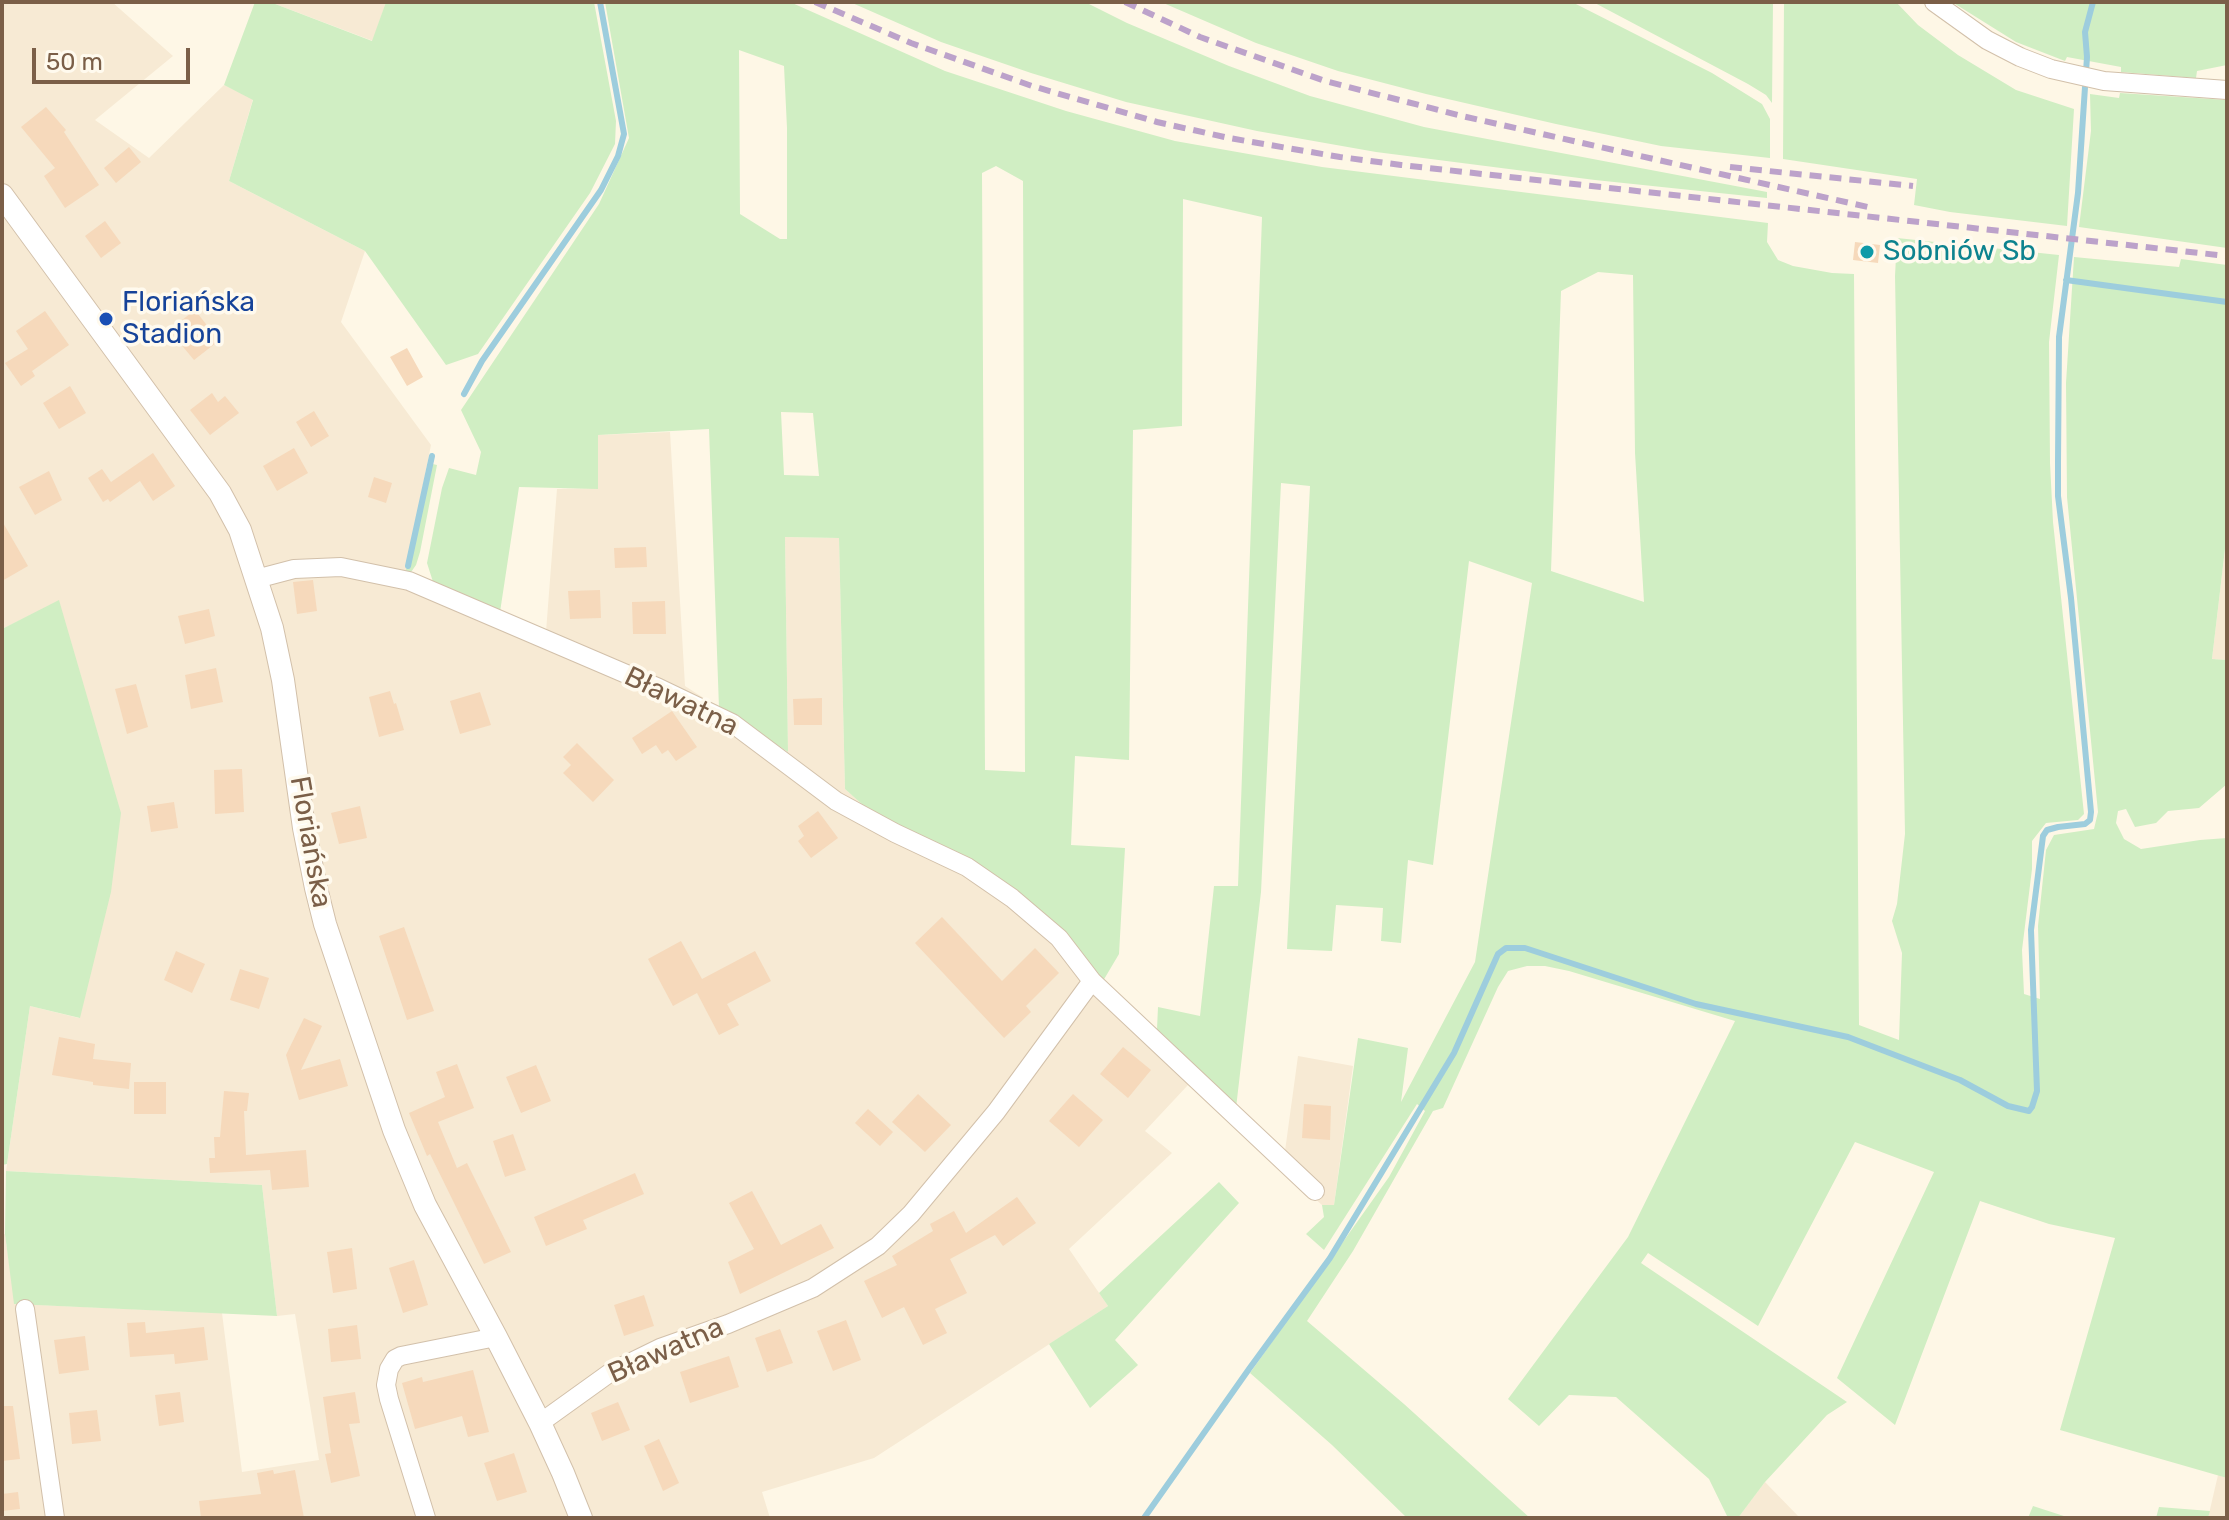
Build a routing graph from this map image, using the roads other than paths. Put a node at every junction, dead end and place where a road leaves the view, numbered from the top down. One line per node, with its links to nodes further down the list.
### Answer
1 (1934, 2): 2 (street)
2 (2227, 90)
3 (2, 195): 4 (street, Floriańska)
4 (256, 579): 5 (street, Bławatna); 8 (street, Floriańska)
5 (1092, 981): 6 (street, Bławatna); 9 (street, Bławatna)
6 (1315, 1191)
7 (25, 1309): 10 (street)
8 (496, 1337): 9 (street, Floriańska); 11 (street)
9 (540, 1423): 12 (street, Floriańska)
10 (55, 1518)
11 (426, 1518)
12 (581, 1518)

